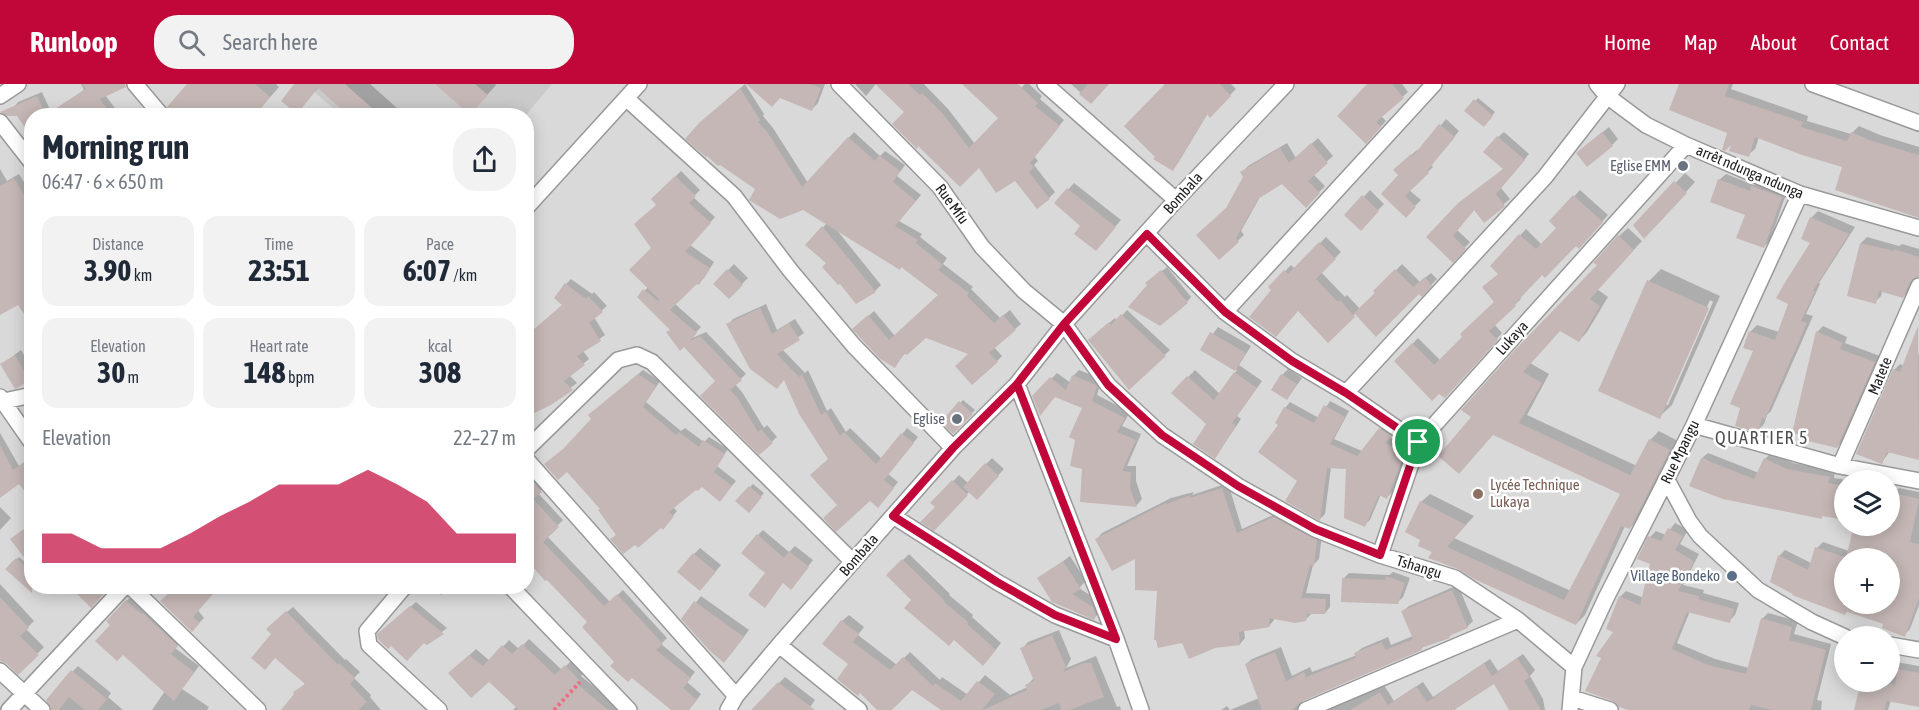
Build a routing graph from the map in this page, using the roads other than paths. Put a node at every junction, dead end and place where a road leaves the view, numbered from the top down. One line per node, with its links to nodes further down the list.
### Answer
1 (18, 84): 10 (street)
2 (135, 84): 12 (street)
3 (639, 84): 11 (street)
4 (839, 84): 24 (street, Rue Mfu)
5 (1045, 84): 19 (street)
6 (1434, 84): 23 (street)
7 (1814, 84): 14 (street)
8 (1277, 87): 19 (street, Bombala)
9 (1607, 88): 15 (street, arrêt ndunga ndunga); 26 (street)
10 (0, 96)
11 (627, 99): 18 (street); 33 (street)
12 (155, 108)
13 (0, 122): 16 (street)
14 (1919, 123)
15 (1686, 145): 17 (street, arrêt ndunga ndunga); 32 (street, Lukaya)
16 (24, 153)
17 (1800, 194): 20 (street, arrêt ndunga ndunga); 29 (street, Rue Mpangu)
18 (534, 199)
19 (1176, 200): 21 (street, Bombala)
20 (1919, 228)
21 (1147, 234): 23 (street); 24 (street, Bombala)
22 (1919, 286): 34 (street, Matete)
23 (1225, 312): 26 (street)
24 (1064, 324): 25 (street, Bombala); 39 (street, Tshangu)
25 (1017, 384): 33 (street, Bombala); 47 (street)
26 (1346, 393): 32 (street)
27 (24, 396): 28 (street)
28 (1, 400): 30 (street)
29 (1694, 425): 34 (street); 36 (street, Rue Mpangu)
30 (24, 432)
31 (534, 442): 40 (street)
32 (1418, 442): 39 (street, Lukaya)
33 (953, 448): 38 (street, Bombala)
34 (1840, 466): 37 (street)
35 (534, 468): 54 (street)
36 (1666, 480): 46 (street); 51 (street, Rue Mpangu)
37 (1919, 482)
38 (893, 516): 40 (street, Bombala); 47 (street)
39 (1380, 555): 45 (street, Tshangu)
40 (853, 562): 48 (street, Bombala)
41 (119, 594): 53 (street)
42 (138, 594): 58 (street)
43 (398, 594): 59 (street)
44 (518, 594): 60 (street)
45 (1518, 620): 51 (street, Tshangu); 64 (street)
46 (1834, 632)
47 (1116, 639): 63 (street)
48 (779, 645): 54 (street, Bombala); 62 (street)
49 (1900, 647): 50 (street)
50 (1919, 650)
51 (1574, 667): 55 (street, Rue Mpangu)
52 (0, 671): 53 (street)
53 (25, 694): 56 (street); 57 (street)
54 (736, 696): 61 (street, Bombala)
55 (1571, 704): 65 (street)
56 (9, 710)
57 (42, 710)
58 (258, 710)
59 (439, 710)
60 (629, 710)
61 (728, 710)
62 (860, 710)
63 (1141, 710)
64 (1306, 710)
65 (1610, 710)

